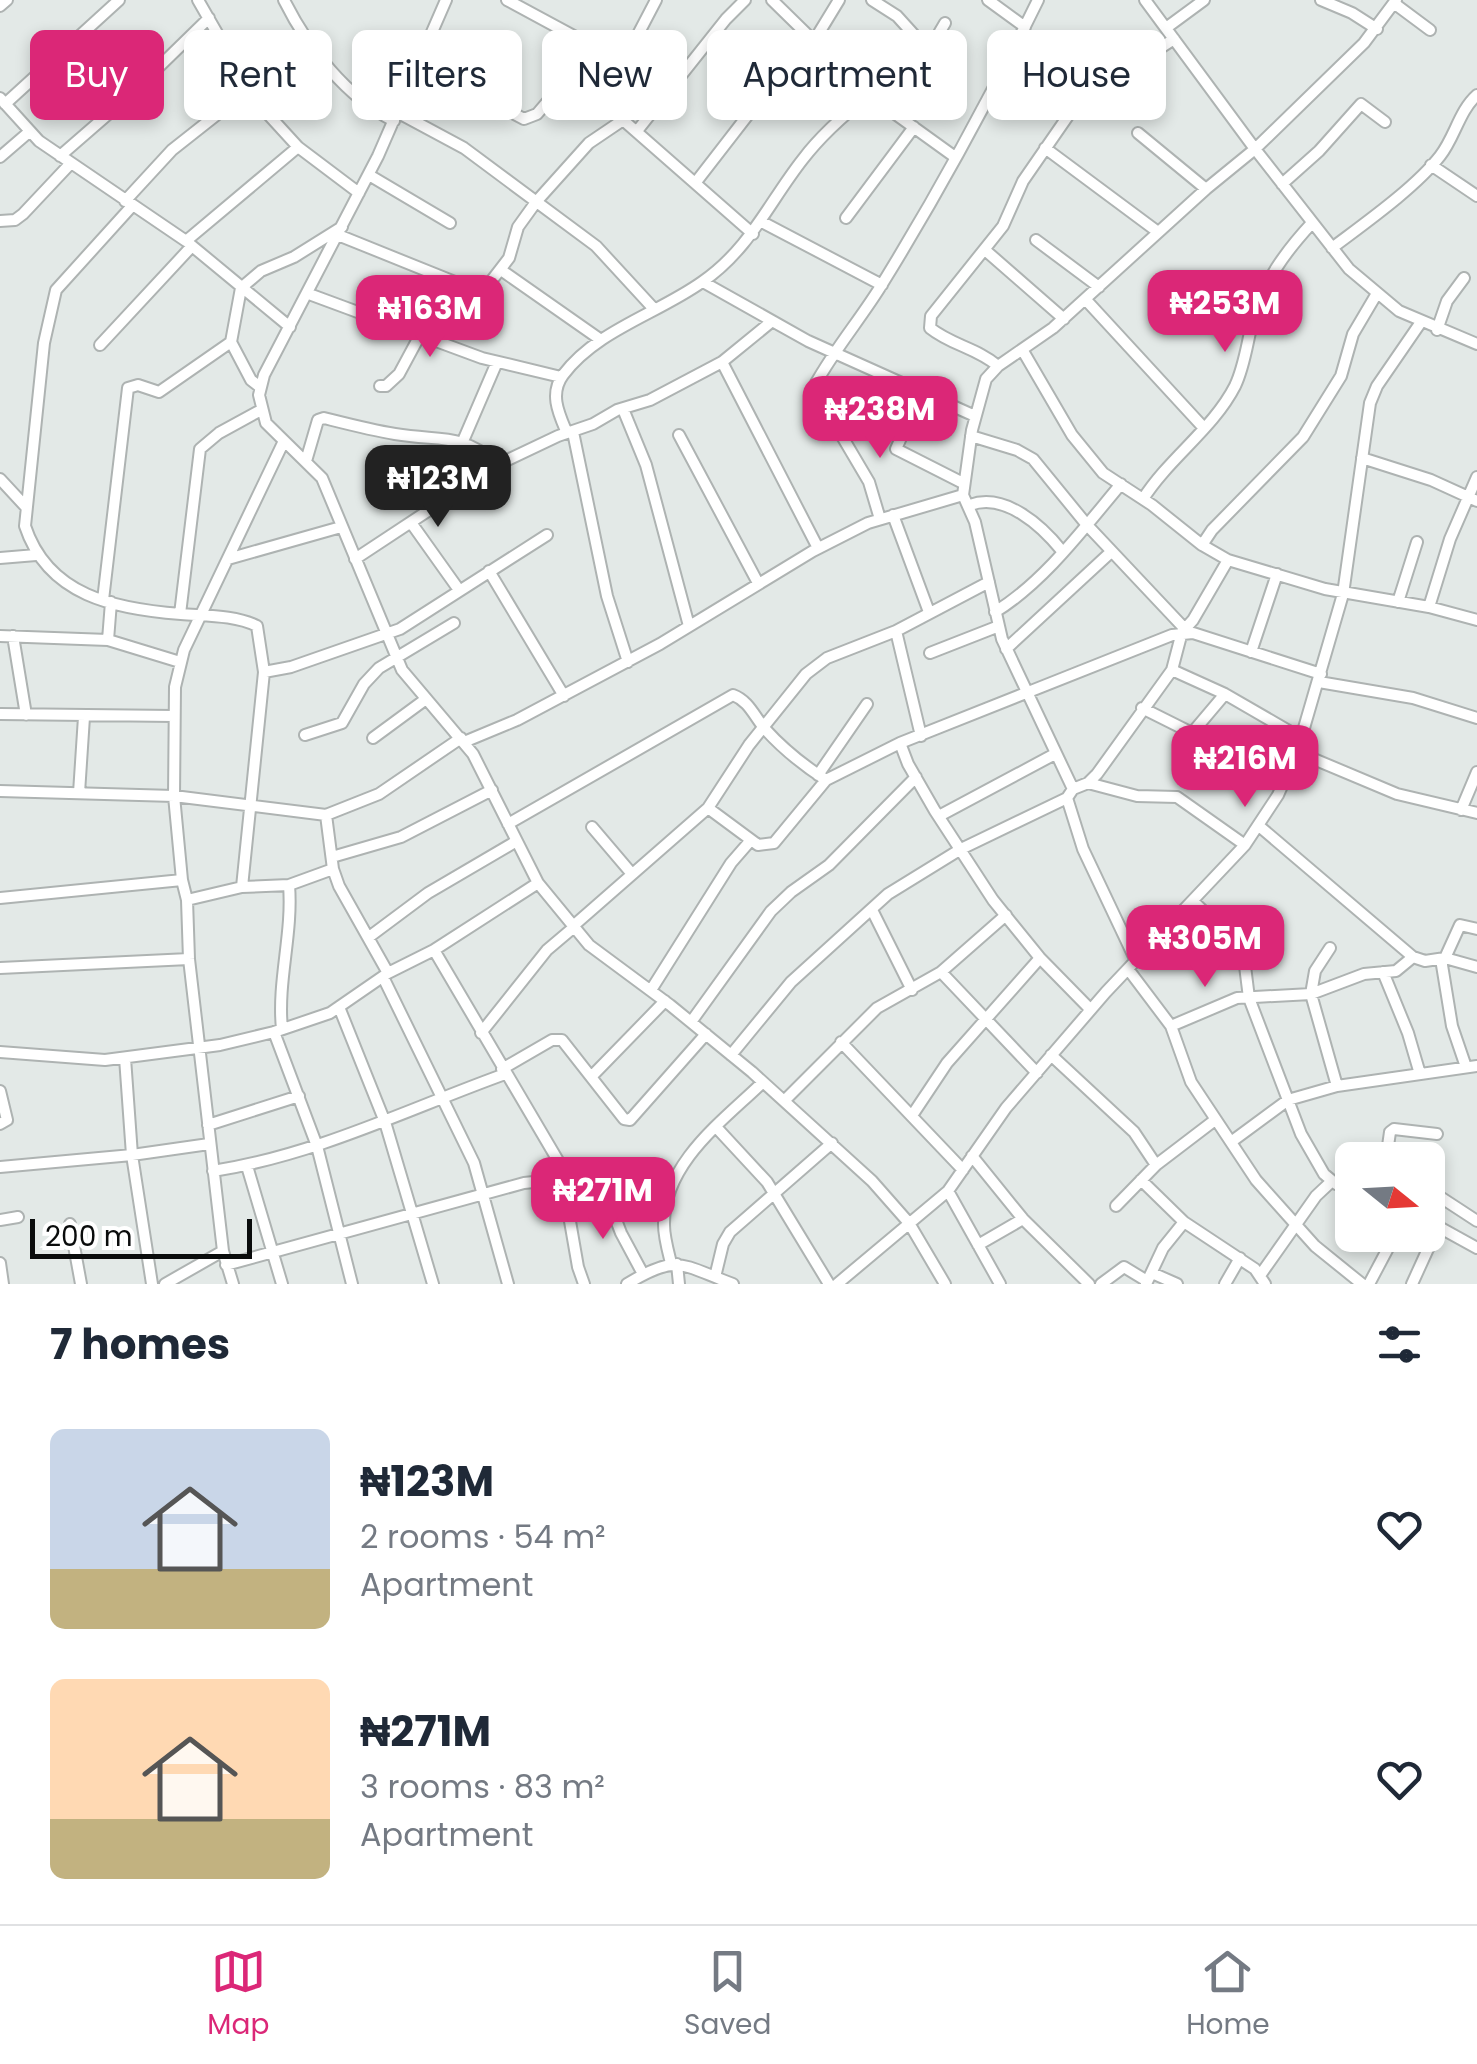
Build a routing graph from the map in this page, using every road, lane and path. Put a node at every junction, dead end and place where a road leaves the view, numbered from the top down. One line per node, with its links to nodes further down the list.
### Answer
1 (8, 0): 18 (street)
2 (119, 0): 37 (street)
3 (198, 0): 19 (street)
4 (284, 0): 35 (street)
5 (446, 0): 25 (street)
6 (507, 0): 26 (street)
7 (656, 0): 27 (street)
8 (745, 0): 34 (street)
9 (772, 0): 28 (street)
10 (839, 0): 29 (street)
11 (872, 0): 30 (street)
12 (988, 0): 21 (street)
13 (1038, 0): 21 (street)
14 (1145, 0): 22 (street)
15 (1204, 0): 22 (street)
16 (1321, 0): 23 (street)
17 (1395, 2): 23 (street); 32 (street)
18 (0, 6)
19 (209, 18): 24 (street); 56 (street)
20 (945, 23): 31 (street)
21 (1025, 27): 55 (street)
22 (1166, 28): 33 (street)
23 (1377, 29): 53 (street)
24 (216, 30)
25 (433, 30)
26 (561, 30)
27 (641, 30)
28 (803, 30)
29 (821, 30)
30 (910, 30)
31 (941, 30)
32 (1430, 30)
33 (1174, 39): 52 (street); 53 (street)
34 (687, 68)
35 (352, 93)
36 (1477, 95): 57 (street)
37 (3, 101): 48 (street)
38 (210, 120): 65 (street)
39 (274, 120): 51 (street)
40 (395, 120): 58 (street)
41 (403, 120): 64 (street)
42 (646, 120): 49 (street)
43 (744, 120): 59 (street)
44 (838, 120): 68 (street)
45 (904, 120): 47 (street)
46 (1385, 122): 60 (street)
47 (914, 127): 55 (street); 66 (street)
48 (28, 132): 54 (street); 56 (street)
49 (637, 132): 59 (street); 64 (street)
50 (1138, 133): 61 (street)
51 (298, 147): 62 (street); 75 (street)
52 (1046, 148): 72 (street); 77 (street)
53 (1255, 149): 60 (street); 61 (street)
54 (0, 157)
55 (955, 157): 82 (street)
56 (66, 160): 65 (street); 67 (street)
57 (1431, 165): 63 (street); 76 (street)
58 (369, 175): 62 (street); 70 (street)
59 (696, 182): 73 (street)
60 (1282, 184): 69 (street)
61 (1206, 190): 72 (street)
62 (359, 193): 71 (street)
63 (1477, 196)
64 (536, 202): 78 (street); 88 (street)
65 (129, 203): 75 (street); 126 (street)
66 (846, 218)
67 (0, 221)
68 (762, 222): 73 (street); 82 (street)
69 (1312, 222): 76 (street); 111 (street)
70 (450, 223)
71 (341, 231): 79 (street); 84 (street); 85 (street)
72 (1158, 232): 83 (street)
73 (753, 234): 81 (street)
74 (1036, 240): 83 (street)
75 (189, 244): 84 (street); 98 (street)
76 (1332, 248): 86 (street)
77 (985, 250): 89 (street); 103 (street)
78 (501, 270): 79 (street); 95 (street)
79 (442, 277): 94 (street)
80 (1464, 278): 93 (street)
81 (702, 282): 88 (street); 90 (street)
82 (882, 285): 100 (street)
83 (1099, 287): 87 (street)
84 (240, 288): 92 (street); 96 (street)
85 (310, 294): 92 (street); 94 (street)
86 (1376, 295): 91 (street); 134 (street)
87 (1086, 300): 89 (street); 111 (street)
88 (654, 309): 95 (street)
89 (1064, 319): 99 (street)
90 (771, 322): 100 (street); 102 (street)
91 (1421, 322): 93 (street); 117 (street)
92 (290, 326): 105 (street)
93 (1437, 330): 97 (street)
94 (414, 333): 101 (street); 106 (street)
95 (601, 340): 104 (street)
96 (231, 342): 105 (street); 149 (street)
97 (1477, 344)
98 (100, 345)
99 (1023, 350): 103 (street); 122 (street)
100 (836, 353): 107 (street); 128 (street)
101 (497, 362): 104 (street); 116 (street)
102 (722, 362): 108 (street); 135 (street)
103 (998, 366): 110 (street)
104 (561, 377): 112 (street)
105 (260, 386): 109 (street)
106 (380, 386)
107 (922, 390): 110 (street); 123 (street)
108 (623, 409): 112 (street); 158 (street)
109 (261, 410): 115 (street); 154 (street)
110 (975, 416): 114 (street)
111 (1203, 426): 124 (street)
112 (570, 432): 119 (street); 171 (street)
113 (679, 434): 146 (street)
114 (971, 436): 123 (street); 130 (street)
115 (282, 442): 118 (street); 140 (street)
116 (462, 442): 118 (street); 119 (street)
117 (1362, 458): 125 (street); 148 (street)
118 (306, 461): 131 (street)
119 (499, 464): 129 (street)
120 (1477, 477): 125 (street)
121 (0, 479): 126 (street)
122 (1120, 484): 124 (street); 130 (street)
123 (965, 494): 127 (street); 136 (street); 145 (street)
124 (1143, 498): 134 (street)
125 (1473, 498): 151 (street)
126 (26, 507): 138 (street)
127 (893, 516): 128 (street); 152 (street)
128 (880, 519): 135 (street)
129 (412, 524): 141 (street); 147 (street)
130 (1087, 525): 136 (street); 137 (street)
131 (341, 527): 140 (street); 141 (street)
132 (546, 535): 143 (street)
133 (1417, 542): 150 (street)
134 (1202, 545): 142 (street)
135 (818, 548): 146 (street)
136 (1062, 551): 153 (street)
137 (1111, 552): 160 (street); 166 (street)
138 (36, 554): 139 (street); 149 (street)
139 (0, 558)
140 (228, 559): 155 (street)
141 (355, 559): 162 (street)
142 (1228, 560): 144 (street); 160 (street)
143 (489, 571): 147 (street); 177 (street)
144 (1277, 574): 148 (street); 168 (street)
145 (990, 582): 152 (street); 153 (street)
146 (758, 584): 158 (street)
147 (459, 590): 162 (street)
148 (1343, 594): 150 (street); 174 (street)
149 (107, 601): 154 (street); 165 (street)
150 (1398, 602): 151 (street)
151 (1429, 608): 156 (street)
152 (929, 612): 161 (street)
153 (995, 612): 159 (street)
154 (180, 614): 155 (street)
155 (203, 614): 170 (street); 173 (street)
156 (1477, 620)
157 (454, 623): 169 (street)
158 (690, 626): 171 (street)
159 (999, 626): 166 (street); 167 (street)
160 (1184, 630): 168 (street); 172 (street); 175 (street)
161 (896, 631): 186 (street); 188 (street)
162 (387, 634): 169 (street); 173 (street)
163 (0, 636): 164 (street)
164 (13, 636): 165 (street); 182 (street)
165 (108, 640): 170 (street)
166 (1006, 648): 175 (street)
167 (930, 652)
168 (1251, 652): 174 (street)
169 (396, 658): 178 (street); 187 (street)
170 (180, 662): 183 (street)
171 (628, 662): 177 (street)
172 (1172, 670): 176 (street); 180 (street)
173 (264, 672): 204 (street)
174 (1320, 678): 185 (street); 190 (street)
175 (1026, 694): 188 (street); 194 (street)
176 (1225, 694): 180 (street); 190 (street)
177 (564, 696): 191 (street)
178 (426, 698): 189 (street); 191 (street)
179 (868, 704): 196 (street)
180 (1142, 708): 198 (street)
181 (0, 714): 182 (street)
182 (26, 715): 184 (street)
183 (174, 716): 184 (street); 203 (street)
184 (84, 717): 201 (street)
185 (1477, 718)
186 (763, 727): 196 (street); 205 (street); 210 (street)
187 (305, 735)
188 (921, 736): 192 (street)
189 (373, 738)
190 (1301, 738): 193 (street)
191 (463, 740): 199 (street); 208 (street)
192 (900, 744): 196 (street); 197 (street)
193 (1297, 752): 206 (street); 211 (street)
194 (1056, 754): 202 (street); 209 (street)
195 (1477, 772): 206 (street)
196 (822, 778): 213 (street)
197 (916, 778): 209 (street); 252 (street)
198 (1088, 783): 202 (street); 215 (street)
199 (492, 790): 210 (street); 217 (street)
200 (0, 791): 201 (street)
201 (79, 793): 203 (street)
202 (1070, 793): 216 (street); 238 (street)
203 (174, 796): 204 (street); 220 (street)
204 (251, 806): 208 (street); 223 (street)
205 (708, 808): 213 (street); 219 (street)
206 (1462, 810): 207 (street)
207 (1477, 813)
208 (326, 815): 217 (street)
209 (938, 816): 216 (street)
210 (508, 824): 214 (street)
211 (1259, 826): 215 (street); 234 (street)
212 (592, 827): 219 (street)
213 (751, 840): 244 (street)
214 (515, 842): 221 (street); 231 (street)
215 (1245, 845): 226 (street)
216 (961, 849): 227 (street); 228 (street)
217 (332, 857): 218 (street)
218 (333, 870): 222 (street); 231 (street)
219 (632, 874): 229 (street)
220 (182, 880): 224 (street); 225 (street)
221 (538, 883): 229 (street); 233 (street)
222 (288, 885): 223 (street); 254 (street)
223 (242, 887): 225 (street)
224 (0, 898)
225 (188, 900): 237 (street)
226 (1194, 902): 238 (street); 247 (street)
227 (872, 910): 245 (street); 260 (street)
228 (1006, 915): 235 (street); 241 (street)
229 (572, 928): 244 (street); 255 (street)
230 (1477, 929): 236 (street)
231 (369, 936): 243 (street)
232 (1330, 948): 246 (street)
233 (434, 950): 243 (street); 255 (street)
234 (1414, 957): 236 (street); 242 (street)
235 (1040, 958): 250 (street); 251 (street)
236 (1443, 958): 239 (street); 263 (street)
237 (189, 959): 240 (street); 258 (street)
238 (1132, 965): 250 (street); 253 (street)
239 (1477, 966)
240 (0, 968)
241 (942, 972): 245 (street); 251 (street)
242 (1383, 972): 246 (street); 266 (street)
243 (385, 975): 249 (street); 272 (street)
244 (651, 990): 248 (street)
245 (912, 990): 257 (street)
246 (1311, 994): 247 (street); 269 (street)
247 (1249, 998): 253 (street); 273 (street)
248 (666, 1002): 252 (street); 267 (street)
249 (339, 1007): 254 (street); 277 (street)
250 (1090, 1009): 261 (street)
251 (984, 1019): 265 (street); 275 (street)
252 (691, 1022): 256 (street)
253 (1171, 1026): 276 (street)
254 (278, 1031): 258 (street); 271 (street)
255 (481, 1033): 264 (street)
256 (706, 1034): 260 (street); 267 (street)
257 (842, 1042): 274 (street); 275 (street)
258 (200, 1047): 262 (street); 279 (street)
259 (0, 1052): 262 (street)
260 (731, 1055): 268 (street)
261 (1051, 1055): 265 (street); 289 (street)
262 (125, 1058): 287 (street)
263 (1471, 1066): 266 (street)
264 (503, 1071): 267 (street); 272 (street); 294 (street)
265 (1037, 1073): 288 (street)
266 (1420, 1074): 269 (street)
267 (590, 1077)
268 (763, 1082): 274 (street); 280 (street)
269 (1336, 1086): 273 (street)
270 (0, 1091): 278 (street)
271 (299, 1096): 279 (street); 286 (street)
272 (443, 1096): 277 (street); 299 (street)
273 (1288, 1100): 282 (street); 296 (street)
274 (784, 1101): 284 (street)
275 (914, 1114): 292 (street)
276 (1215, 1120): 282 (street); 289 (street)
277 (385, 1122): 286 (street); 304 (street)
278 (0, 1124)
279 (208, 1125): 285 (street)
280 (716, 1127): 300 (street); 322 (street)
281 (1437, 1134): 283 (street)
282 (1231, 1142): 311 (street)
283 (1389, 1142)
284 (832, 1143): 300 (street); 310 (street)
285 (209, 1144): 287 (street); 293 (street)
286 (318, 1146): 290 (street); 313 (street)
287 (132, 1155): 291 (street); 330 (street)
288 (972, 1156): 292 (street); 305 (street)
289 (1156, 1165): 295 (street)
290 (247, 1166): 293 (street); 317 (street)
291 (0, 1167)
292 (964, 1170): 298 (street)
293 (213, 1171): 316 (street)
294 (563, 1179): 299 (street); 337 (street)
295 (1142, 1180): 302 (street); 308 (street)
296 (1334, 1182): 311 (street)
297 (605, 1191): 324 (street)
298 (948, 1191): 310 (street); 314 (street)
299 (486, 1195): 304 (street); 336 (street)
300 (773, 1195): 325 (street); 341 (street)
301 (1445, 1201): 307 (street)
302 (1116, 1206)
303 (18, 1216): 306 (street)
304 (413, 1216): 313 (street); 335 (street)
305 (1023, 1219): 314 (street); 345 (street)
306 (0, 1220)
307 (1477, 1221)
308 (1184, 1222): 320 (street); 326 (street)
309 (70, 1224): 329 (street)
310 (909, 1224): 342 (street); 343 (street)
311 (1296, 1224): 327 (street); 349 (street)
312 (1445, 1231): 315 (street)
313 (340, 1235): 317 (street); 334 (street)
314 (978, 1246): 344 (street)
315 (1477, 1248)
316 (223, 1251): 323 (street); 331 (street)
317 (271, 1251): 323 (street); 333 (street)
318 (1385, 1252): 349 (street)
319 (1423, 1252): 350 (street)
320 (1240, 1258): 327 (street); 348 (street)
321 (0, 1263): 328 (street)
322 (674, 1264): 324 (street); 325 (street); 339 (street)
323 (226, 1265): 332 (street)
324 (643, 1274): 338 (street)
325 (715, 1278): 340 (street)
326 (1148, 1279): 346 (street); 347 (street)
327 (1263, 1279)
328 (3, 1284)
329 (80, 1284)
330 (152, 1284)
331 (165, 1284)
332 (233, 1284)
333 (282, 1284)
334 (352, 1284)
335 (433, 1284)
336 (508, 1284)
337 (584, 1284)
338 (627, 1284)
339 (678, 1284)
340 (734, 1284)
341 (828, 1284)
342 (837, 1284)
343 (945, 1284)
344 (1000, 1284)
345 (1088, 1284)
346 (1101, 1284)
347 (1178, 1284)
348 (1225, 1284)
349 (1365, 1284)
350 (1412, 1284)

